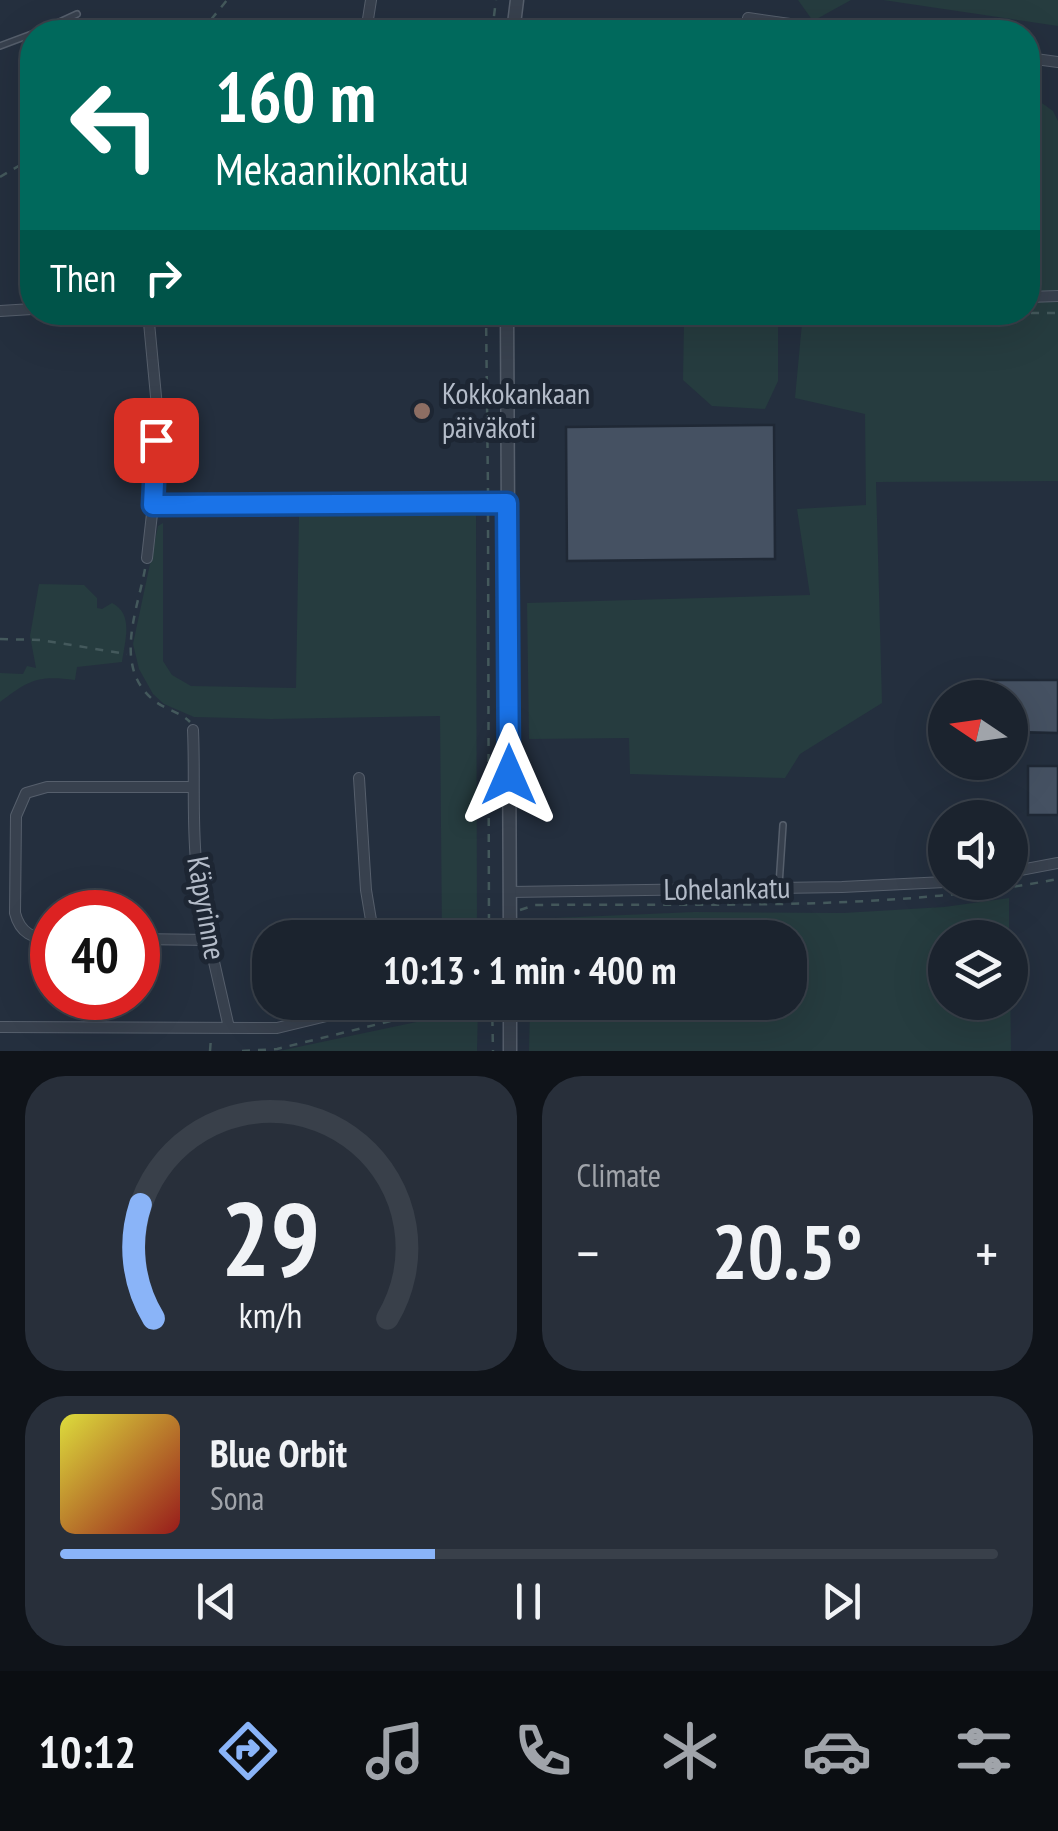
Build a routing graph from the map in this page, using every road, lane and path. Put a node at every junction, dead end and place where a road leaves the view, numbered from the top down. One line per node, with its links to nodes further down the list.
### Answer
1 (228, 0): 5 (path)
2 (77, 14): 4 (lane)
3 (748, 18): 6 (street)
4 (64, 20)
5 (210, 20)
6 (762, 20)
7 (149, 325): 12 (street)
8 (486, 325): 11 (path)
9 (506, 325): 10 (street)
10 (507, 503): 11 (street); 25 (street)
11 (488, 504): 12 (street); 26 (path)
12 (153, 505): 13 (street)
13 (147, 558): 15 (path)
14 (0, 639): 15 (path)
15 (130, 655): 16 (path)
16 (194, 730): 18 (street, Käpyrinne)
17 (359, 778): 28 (street)
18 (193, 788): 31 (street); 33 (street, Käpyrinne)
19 (784, 824): 24 (lane)
20 (1058, 863): 21 (street)
21 (1028, 869)
22 (1058, 879): 27 (path)
23 (928, 883): 24 (street, Lohelankatu)
24 (779, 888): 25 (street, Lohelankatu)
25 (510, 892): 27 (street)
26 (489, 913): 27 (path); 29 (path)
27 (510, 913): 30 (street)
28 (371, 920)
29 (489, 920)
30 (510, 920)
31 (30, 934)
32 (160, 939): 33 (street)
33 (210, 940): 39 (street, Käpyrinne)
34 (310, 1020): 39 (street)
35 (393, 1020): 40 (path)
36 (492, 1020): 41 (path)
37 (510, 1020): 42 (street)
38 (0, 1027): 39 (street)
39 (229, 1028)
40 (242, 1051)
41 (492, 1051)
42 (510, 1051)

